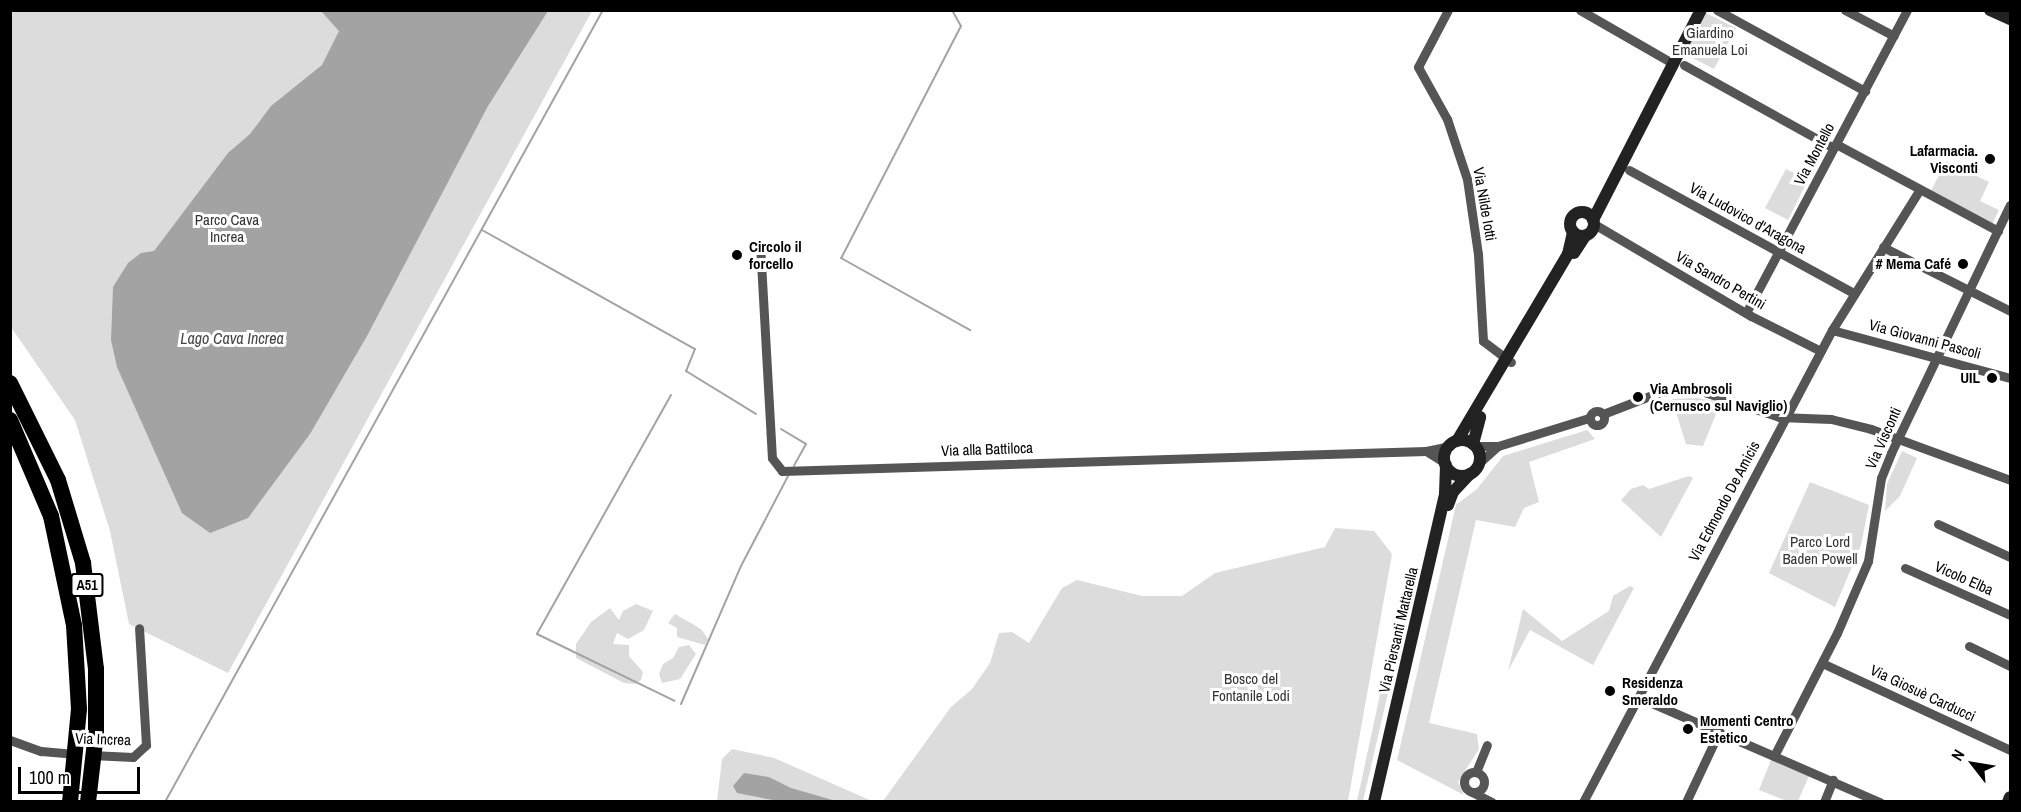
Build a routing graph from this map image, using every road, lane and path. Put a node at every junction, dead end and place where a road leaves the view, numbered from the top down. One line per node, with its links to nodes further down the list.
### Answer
1 (1448, 10): 29 (street, Via Nilde Iotti)
2 (1580, 10): 11 (street)
3 (1695, 10): 11 (street)
4 (1701, 10): 11 (street)
5 (1717, 10): 12 (street)
6 (1845, 10): 10 (street)
7 (1907, 10): 10 (street, Via Montello)
8 (1990, 10): 9 (street)
9 (2010, 19)
10 (1894, 36): 12 (street, Via Montello)
11 (1675, 64): 13 (street); 17 (street)
12 (1864, 91): 13 (street, Via Montello)
13 (1835, 146): 15 (street); 21 (street, Via Montello)
14 (1629, 170): 21 (street, Via Ludovico d'Aragona)
15 (1920, 189): 18 (street); 20 (street, Via Edmondo De Amicis)
16 (2010, 205): 18 (street, Via Visconti)
17 (1587, 226): 24 (street, Via Sandro Pertini); 29 (street)
18 (1998, 231): 22 (street, Via Visconti)
19 (760, 244): 38 (street, Via alla Battiloca)
20 (1883, 247): 22 (street); 23 (street, Via Edmondo De Amicis)
21 (1779, 252): 23 (street, Via Ludovico d'Aragona); 24 (street, Via Montello)
22 (1970, 290): 25 (street); 28 (street, Via Visconti)
23 (1854, 293): 26 (street, Via Edmondo De Amicis)
24 (1747, 311): 27 (street, Via Sandro Pertini)
25 (2010, 311)
26 (1832, 330): 27 (street, Via Edmondo De Amicis); 28 (street, Via Giovanni Pascoli)
27 (1821, 351): 32 (street, Via Edmondo De Amicis)
28 (1937, 358): 30 (street, Via Giovanni Pascoli); 34 (street, Via Visconti)
29 (1510, 361): 35 (street); 36 (street)
30 (2010, 378)
31 (10, 383): 64 (highway, A51)
32 (1785, 417): 34 (street); 37 (street); 51 (street, Via Edmondo De Amicis)
33 (10, 420): 63 (highway, A51)
34 (1899, 438): 42 (street); 49 (street, Via Visconti)
35 (1454, 444): 36 (street); 38 (street, Via alla Battiloca); 40 (street)
36 (1474, 445): 37 (street); 39 (street)
37 (1498, 446): 39 (street)
38 (1426, 452): 40 (street)
39 (1479, 463): 41 (street)
40 (1445, 464): 41 (street); 65 (street, Via Piersanti Mattarella)
41 (1470, 474): 66 (street, Via Piersanti Mattarella)
42 (2010, 480)
43 (1938, 524): 44 (street)
44 (2010, 557)
45 (1905, 568): 46 (street, Vicolo Elba)
46 (2010, 615)
47 (139, 628): 53 (street, Via Increa)
48 (1969, 646): 50 (street)
49 (1822, 663): 55 (street, Via Giosuè Carducci); 56 (street, Via Visconti)
50 (2010, 666)
51 (1638, 697): 52 (street); 67 (street, Via Edmondo De Amicis)
52 (1718, 734): 56 (street); 68 (street)
53 (10, 740)
54 (1486, 745): 57 (street)
55 (2010, 750)
56 (1774, 756): 58 (street)
57 (1476, 772): 59 (street); 60 (street)
58 (1833, 780): 69 (street); 70 (street)
59 (1482, 788): 60 (street); 62 (street)
60 (1471, 792): 62 (street)
61 (2010, 797): 71 (street)
62 (1489, 800)
63 (70, 801)
64 (88, 801)
65 (1374, 801)
66 (1380, 801)
67 (1583, 801)
68 (1686, 801)
69 (1824, 801)
70 (1880, 801)
71 (2008, 801)

